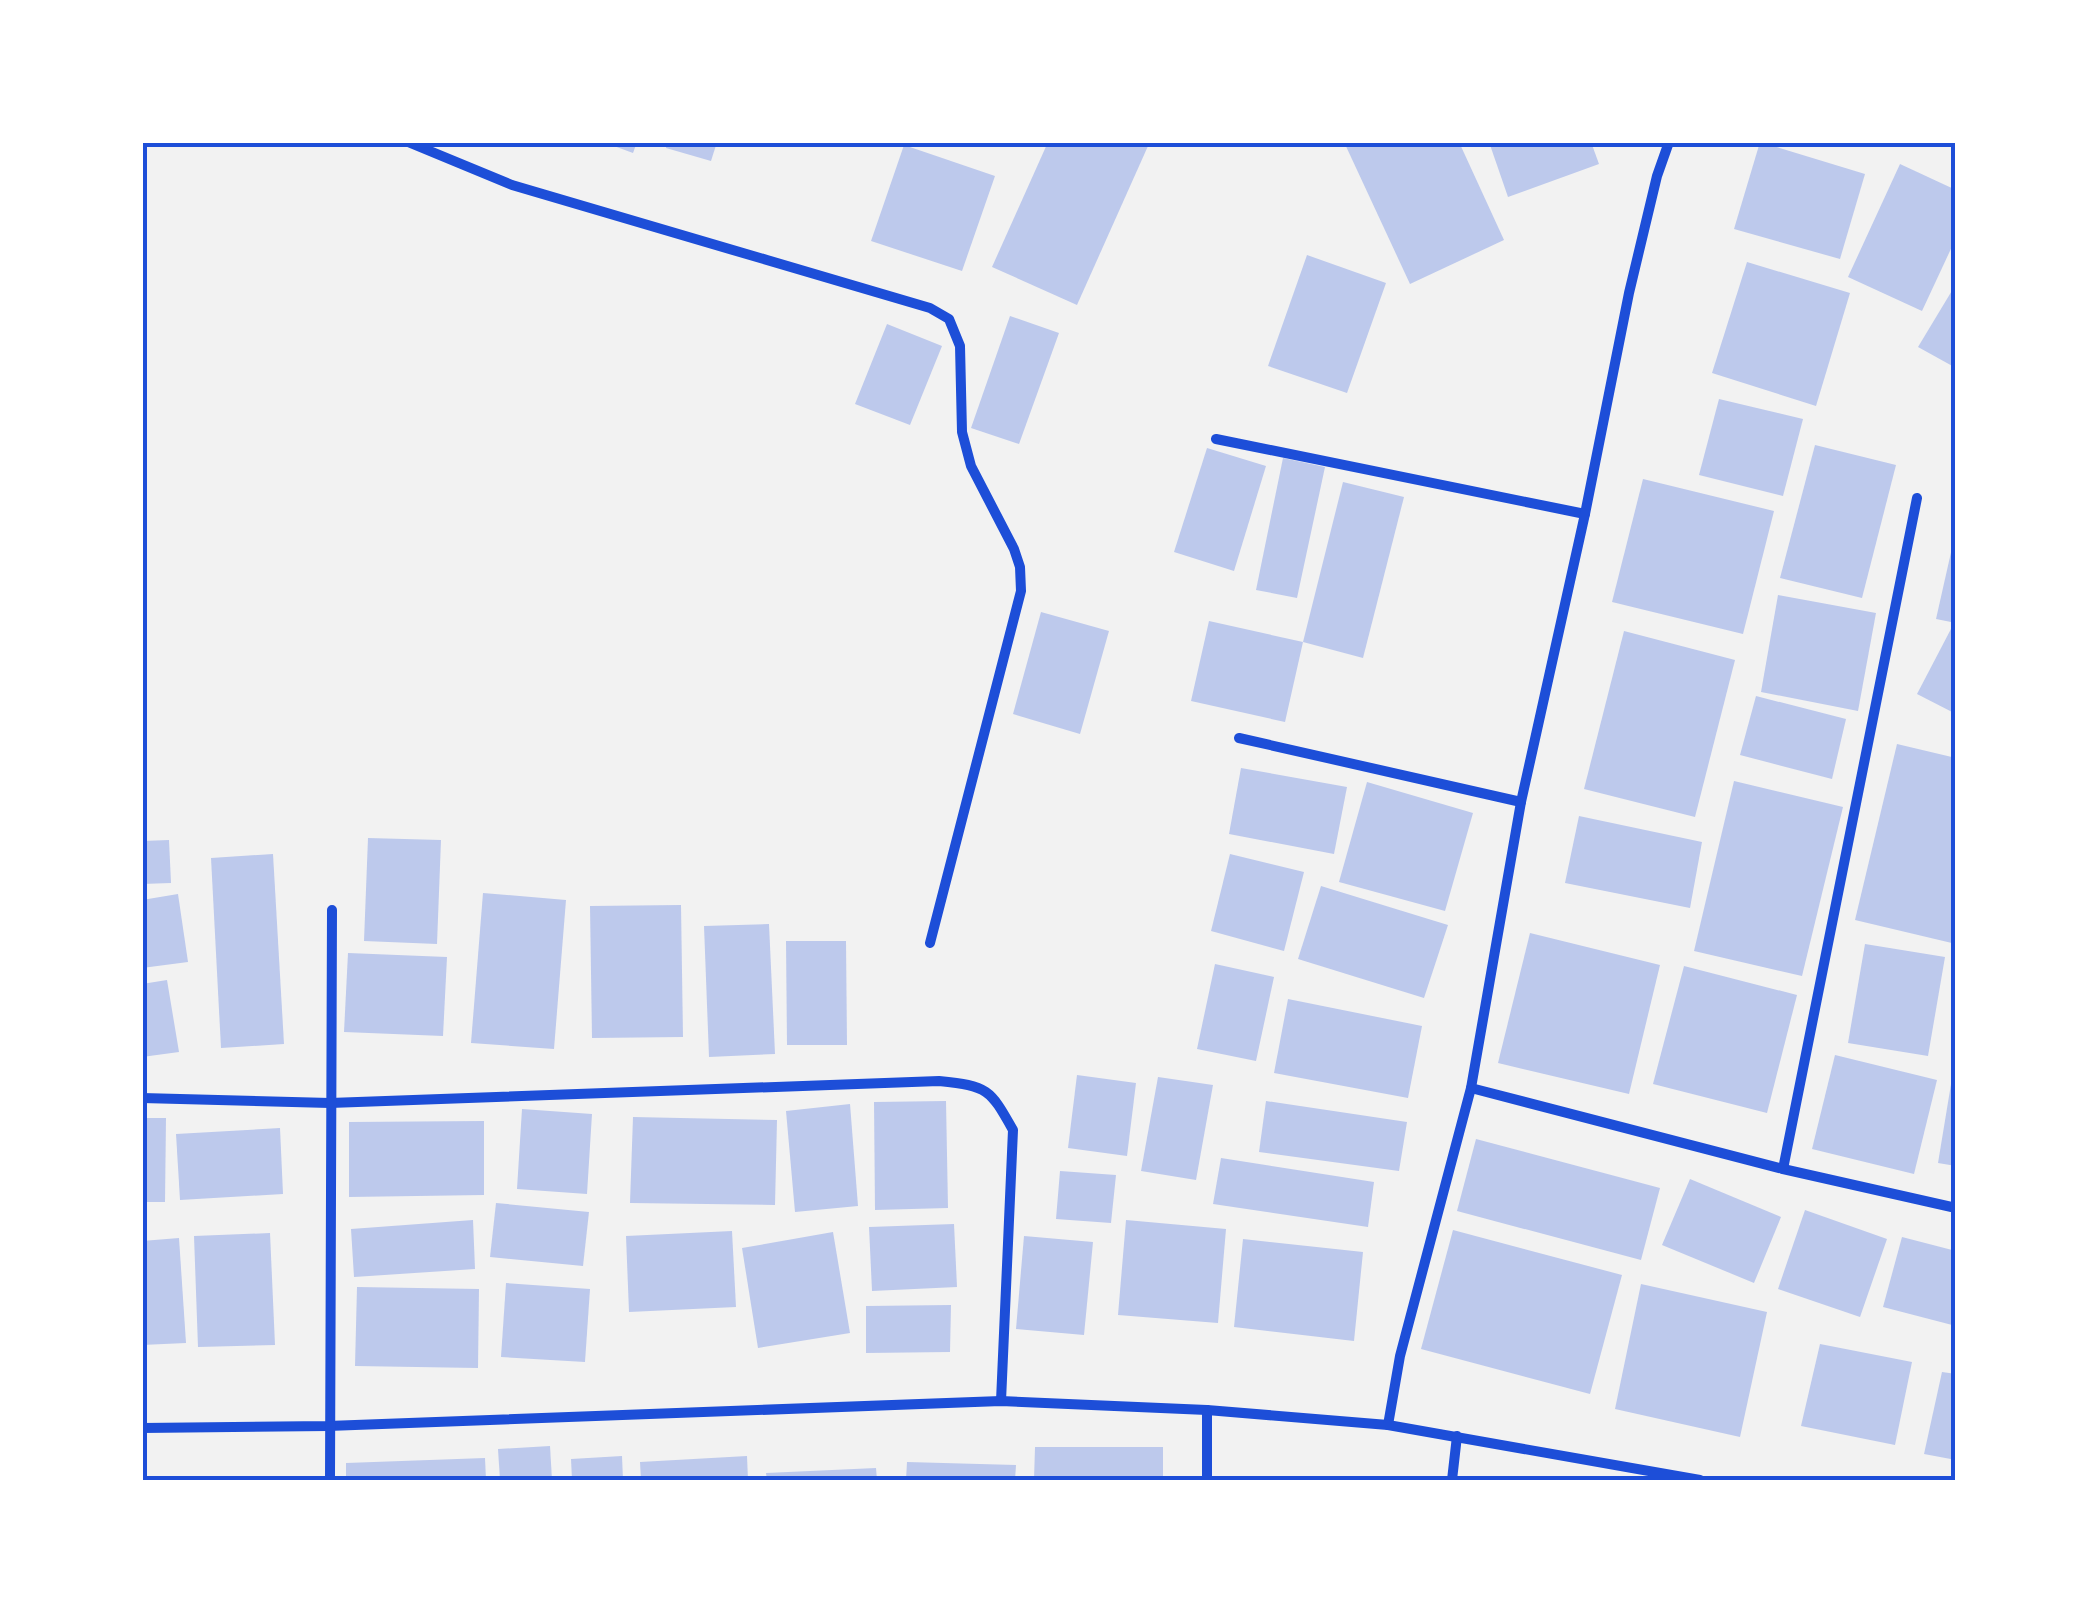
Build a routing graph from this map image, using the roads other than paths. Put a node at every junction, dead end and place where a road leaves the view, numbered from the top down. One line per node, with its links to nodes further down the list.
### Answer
1 (408, 142): 9 (street)
2 (1669, 142): 5 (street)
3 (1216, 440): 5 (street)
4 (1917, 498): 13 (street)
5 (1585, 514): 7 (street)
6 (1239, 738): 7 (street)
7 (1521, 802): 10 (street)
8 (332, 910): 12 (street)
9 (930, 943)
10 (1471, 1088): 13 (street); 17 (street)
11 (142, 1098): 12 (street)
12 (330, 1103): 15 (street); 18 (street)
13 (1783, 1169): 14 (street)
14 (1956, 1208)
15 (1002, 1401): 16 (street); 18 (street)
16 (1207, 1410): 17 (street); 22 (street)
17 (1388, 1425): 20 (street)
18 (328, 1426): 19 (street); 21 (street)
19 (142, 1428)
20 (1457, 1436): 23 (street); 24 (street)
21 (330, 1480)
22 (1207, 1480)
23 (1452, 1480)
24 (1700, 1480)

